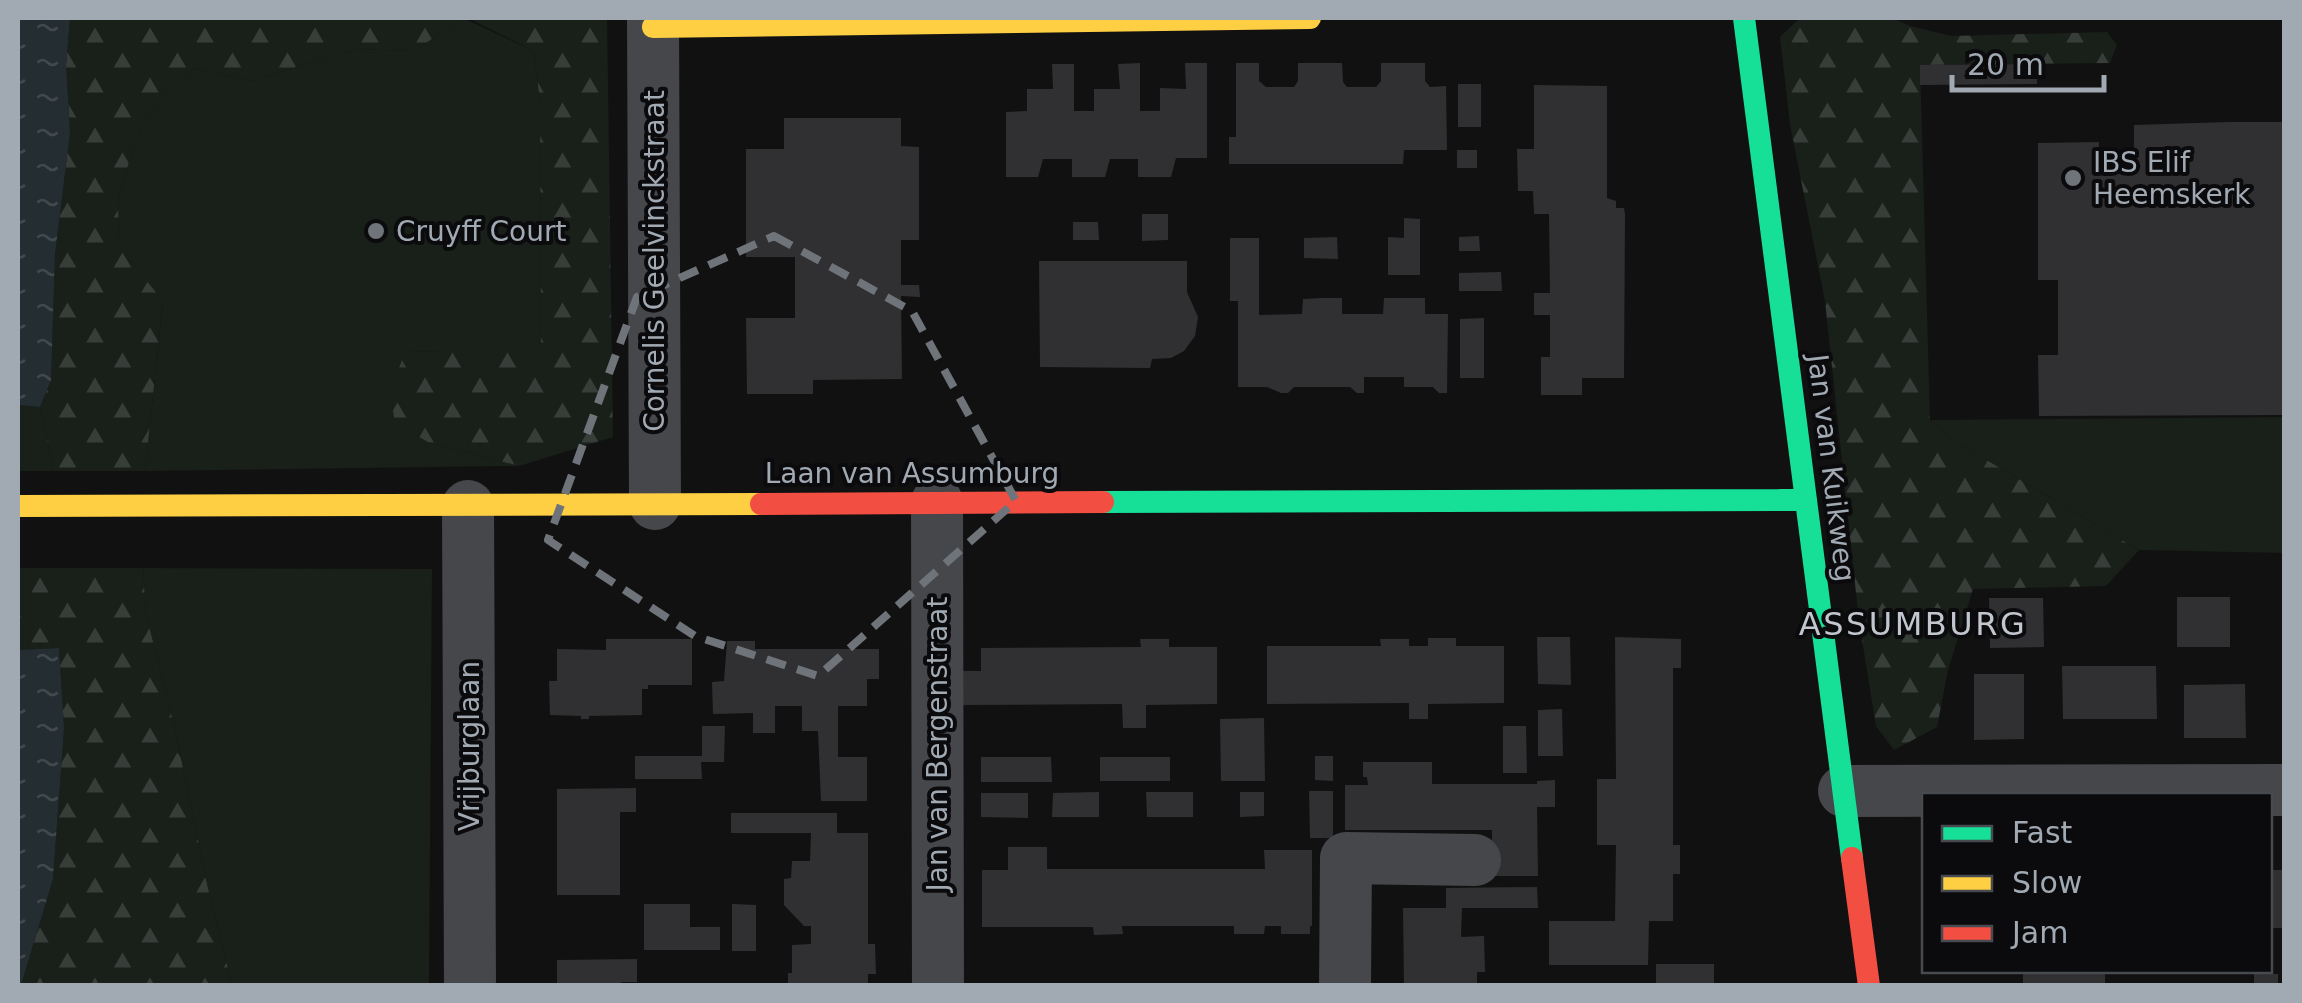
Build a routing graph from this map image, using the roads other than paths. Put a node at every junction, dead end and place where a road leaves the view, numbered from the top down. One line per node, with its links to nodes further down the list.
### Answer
1 (1310, 18): 3 (street)
2 (1744, 18): 5 (street, Jan van Kuikweg)
3 (1183, 19): 4 (street)
4 (653, 22): 7 (street, Cornelis Geelvinckstraat)
5 (1806, 500): 6 (street, Laan van Assumburg); 11 (street, Jan van Kuikweg)
6 (937, 502): 7 (street, Laan van Assumburg); 14 (street, Jan van Bergenstraat)
7 (655, 504): 9 (street, Laan van Assumburg)
8 (18, 506): 9 (street, Laan van Assumburg)
9 (468, 506): 13 (street, Vrijburglaan)
10 (2284, 790): 11 (street)
11 (1844, 791): 16 (street, Jan van Kuikweg)
12 (1475, 860): 15 (street)
13 (470, 986)
14 (938, 986)
15 (1345, 986)
16 (1869, 986)

